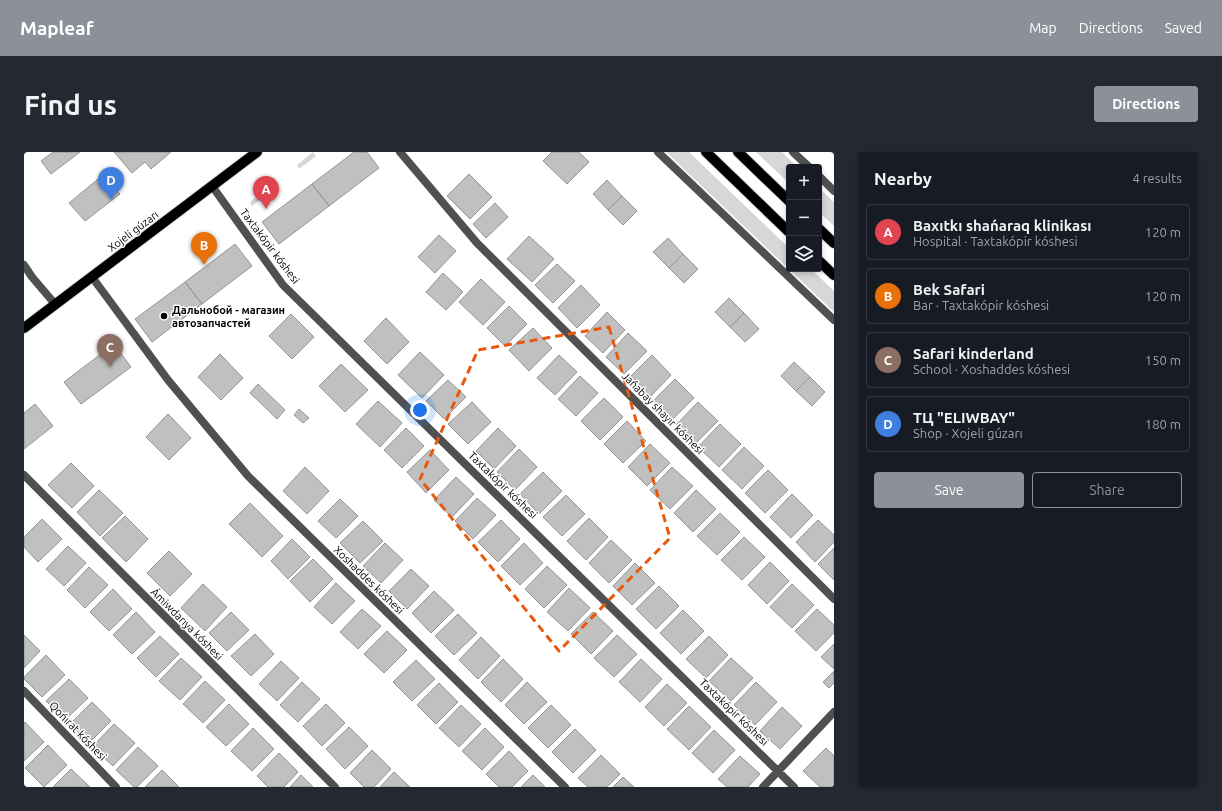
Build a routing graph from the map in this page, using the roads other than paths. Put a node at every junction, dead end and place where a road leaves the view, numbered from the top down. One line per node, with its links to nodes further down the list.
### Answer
1 (257, 152): 9 (main road, Xojeli gúzarı)
2 (400, 152): 23 (street, Jańabay shayır kóshesi)
3 (658, 152): 20 (street)
4 (706, 152): 12 (main road)
5 (738, 152): 11 (main road)
6 (793, 152): 7 (street)
7 (806, 164)
8 (822, 179): 10 (street)
9 (212, 186): 18 (main road, Xojeli gúzarı); 26 (street, Taxtakópir kóshesi)
10 (834, 191)
11 (788, 200)
12 (786, 229)
13 (822, 232): 14 (main road)
14 (834, 243)
15 (24, 264): 19 (street)
16 (822, 264): 17 (main road)
17 (834, 275)
18 (92, 277): 19 (main road, Xojeli gúzarı); 29 (street, Xoshaddes kóshesi)
19 (55, 304): 21 (main road, Xojeli gúzarı)
20 (834, 320)
21 (24, 328)
22 (24, 476): 28 (street, Ámiwdarıya kóshesi)
23 (834, 599)
24 (24, 691): 27 (street, Qońırat kóshesi)
25 (834, 712): 26 (street)
26 (778, 771): 30 (street); 31 (street, Taxtakópir kóshesi)
27 (116, 787)
28 (335, 787)
29 (565, 787)
30 (763, 787)
31 (794, 787)

